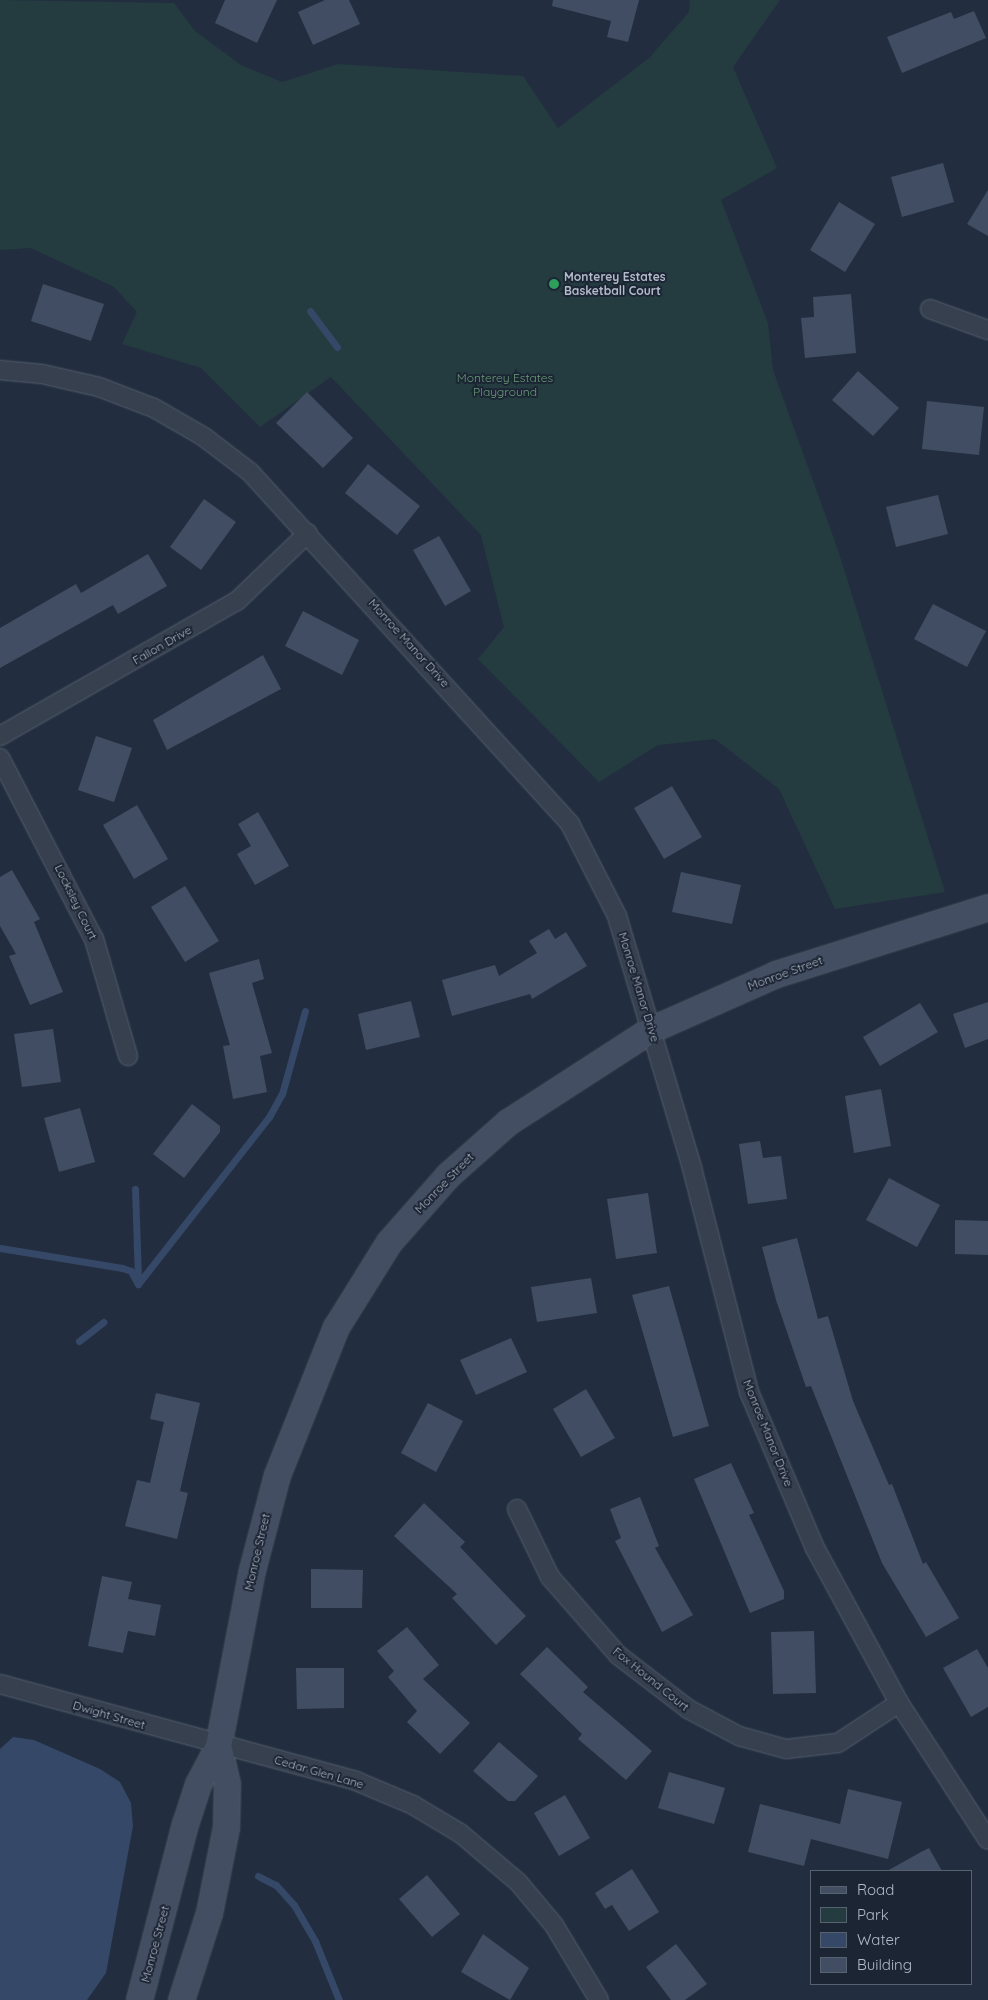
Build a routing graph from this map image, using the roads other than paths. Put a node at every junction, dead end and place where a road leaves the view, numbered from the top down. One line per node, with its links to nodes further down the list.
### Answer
1 (930, 308): 2 (street)
2 (988, 330)
3 (0, 370): 4 (street, Monroe Manor Drive)
4 (308, 533): 5 (street, Fallon Drive); 8 (street, Monroe Manor Drive)
5 (0, 736)
6 (0, 758): 9 (street, Locksley Court)
7 (988, 907): 8 (main road, Monroe Street)
8 (652, 1029): 12 (street, Monroe Manor Drive); 13 (main road, Monroe Street)
9 (128, 1056)
10 (517, 1508): 12 (street, Fox Hound Court)
11 (0, 1684): 13 (street, Dwight Street)
12 (899, 1703): 14 (street, Monroe Manor Drive)
13 (218, 1746): 15 (main road, Monroe Street); 16 (main road, Monroe Street); 17 (street, Cedar Glen Lane)
14 (988, 1840)
15 (139, 2000)
16 (181, 2000)
17 (599, 2000)

